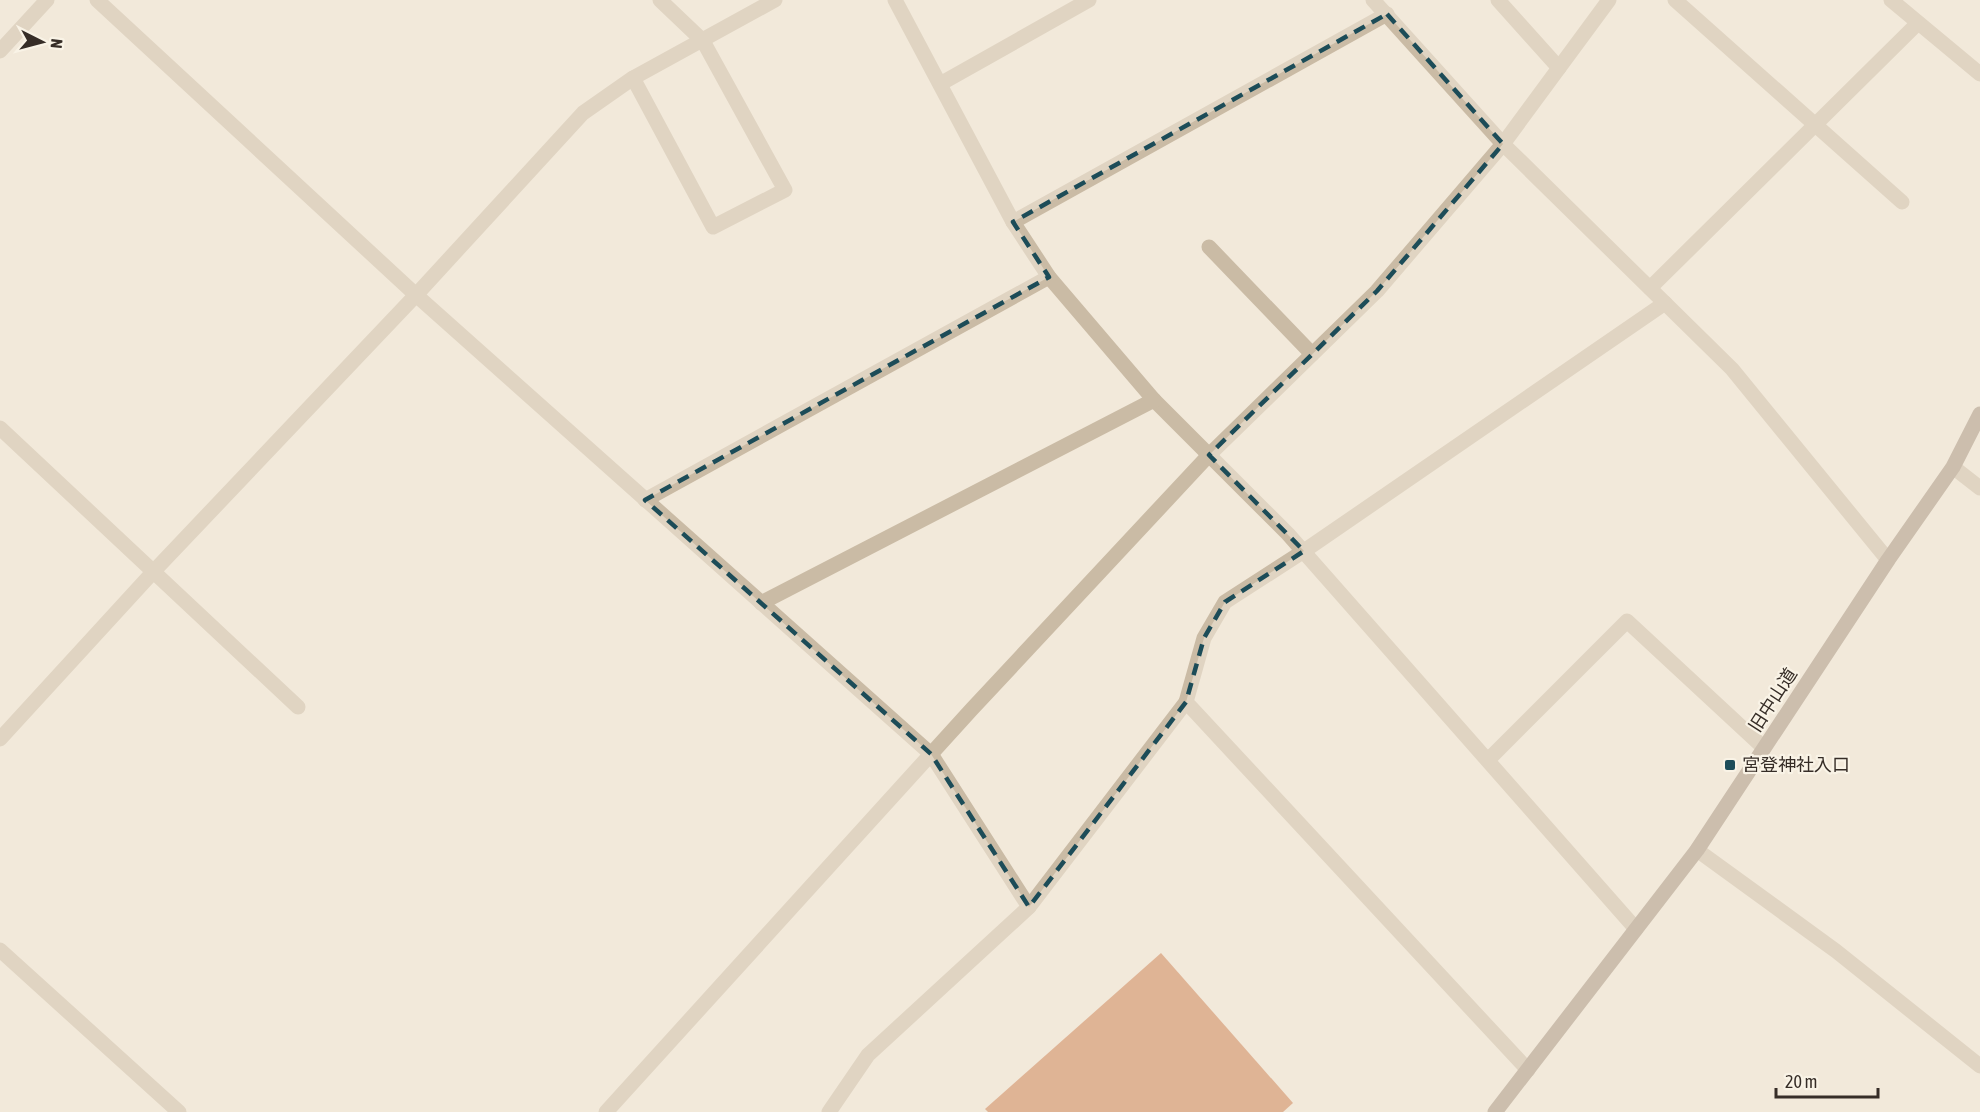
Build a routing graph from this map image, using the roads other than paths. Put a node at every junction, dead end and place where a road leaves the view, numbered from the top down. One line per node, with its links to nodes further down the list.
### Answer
1 (46, 0): 15 (street)
2 (97, 0): 27 (street)
3 (660, 0): 14 (street)
4 (775, 0): 14 (street)
5 (895, 0): 19 (street)
6 (1089, 0): 19 (street)
7 (1373, 0): 12 (street)
8 (1498, 0): 16 (street)
9 (1609, 0): 16 (street)
10 (1675, 0): 20 (street)
11 (1891, 0): 13 (street)
12 (1387, 14): 21 (street); 23 (street)
13 (1918, 23): 17 (street); 20 (street)
14 (703, 40): 18 (street); 18 (street)
15 (0, 51)
16 (1559, 68): 21 (street)
17 (1980, 74)
18 (633, 78): 27 (street)
19 (940, 84): 23 (street)
20 (1815, 124): 22 (street); 26 (street)
21 (1503, 144): 26 (street); 29 (street)
22 (1902, 202)
23 (1013, 222): 25 (street)
24 (1209, 247): 29 (street)
25 (1049, 278): 30 (street); 36 (street)
26 (1650, 288): 28 (street)
27 (416, 295): 36 (street); 39 (street)
28 (1665, 303): 37 (street); 38 (street)
29 (1312, 354): 33 (street)
30 (1154, 400): 33 (street); 40 (street)
31 (1980, 414): 34 (main road, 旧中山道)
32 (0, 428): 39 (street)
33 (1209, 455): 37 (street); 45 (street)
34 (1953, 468): 35 (street); 38 (main road, 旧中山道)
35 (1980, 488)
36 (645, 500): 40 (street)
37 (1304, 551): 41 (street); 46 (street)
38 (1888, 560): 44 (main road, 旧中山道)
39 (154, 571): 42 (street); 43 (street)
40 (761, 603): 45 (street)
41 (1186, 702): 48 (street); 52 (street)
42 (298, 707)
43 (0, 739)
44 (1764, 748): 46 (street); 47 (main road, 旧中山道)
45 (931, 754): 48 (street); 54 (street)
46 (1488, 760): 49 (street)
47 (1697, 850): 49 (main road, 旧中山道); 51 (street)
48 (1029, 907): 55 (street)
49 (1636, 929): 52 (main road, 旧中山道)
50 (0, 950): 53 (street)
51 (1980, 1066)
52 (1528, 1070): 56 (main road, 旧中山道)
53 (179, 1112)
54 (606, 1112)
55 (829, 1112)
56 (1495, 1112)

